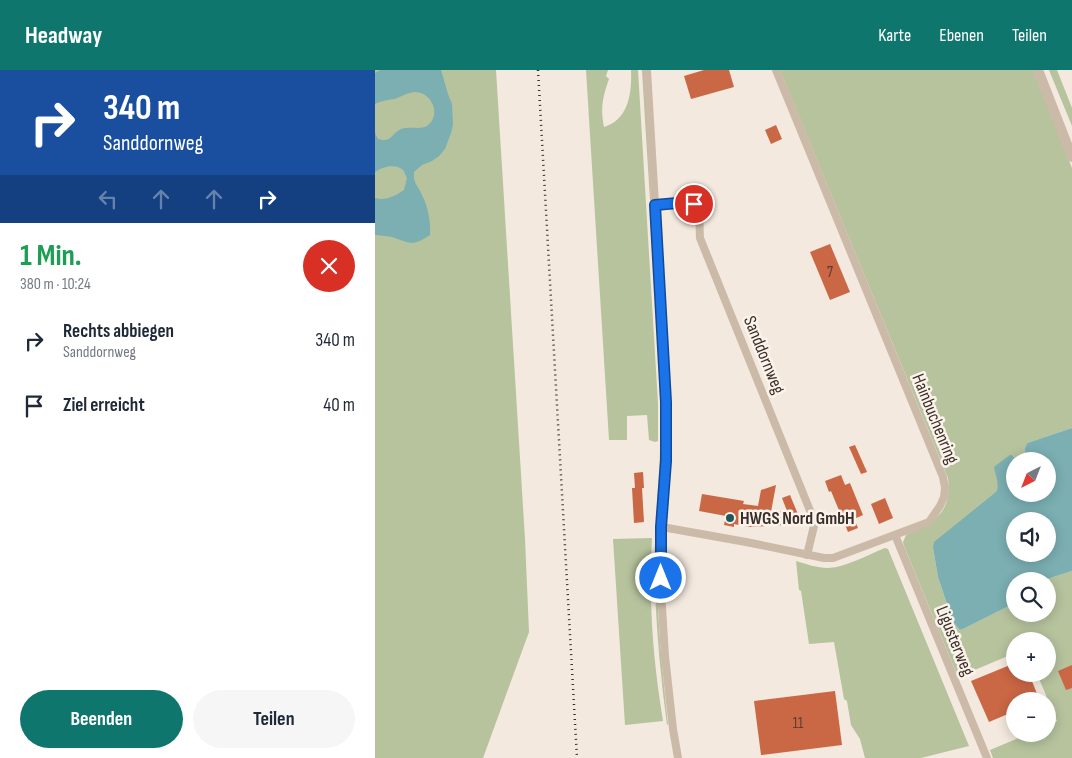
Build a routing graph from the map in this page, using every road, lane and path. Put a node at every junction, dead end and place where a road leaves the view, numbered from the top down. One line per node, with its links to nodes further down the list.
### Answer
1 (647, 70): 5 (street)
2 (776, 70): 7 (street, Hainbuchenring)
3 (1037, 70): 4 (street)
4 (1072, 157)
5 (655, 205): 6 (street); 8 (street, Sanddornweg)
6 (661, 527): 8 (street, Hainbuchenring); 9 (street)
7 (895, 535): 8 (street, Hainbuchenring); 10 (street, Ligusterweg)
8 (807, 555)
9 (678, 758)
10 (987, 758)

